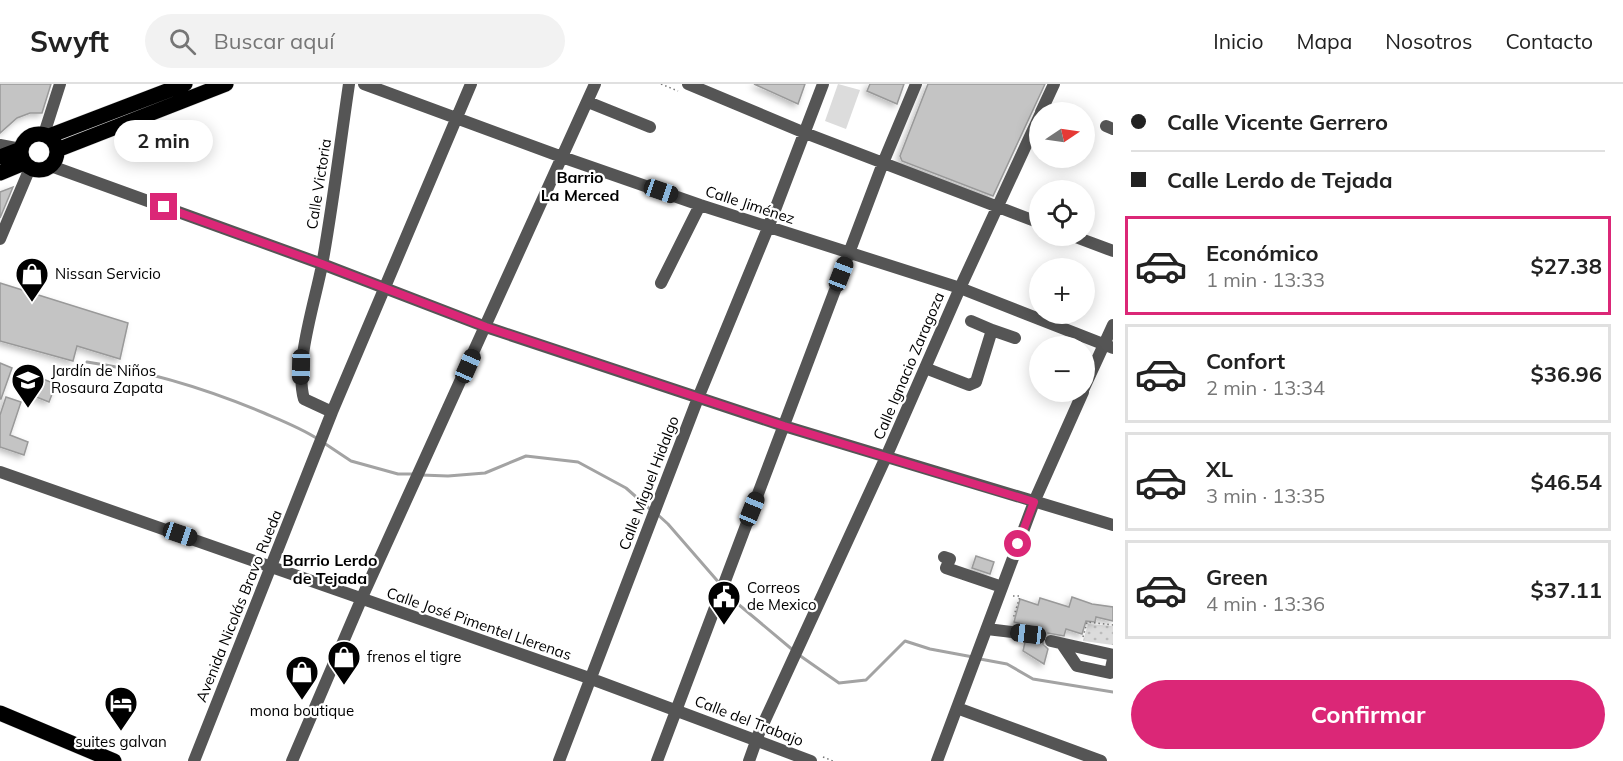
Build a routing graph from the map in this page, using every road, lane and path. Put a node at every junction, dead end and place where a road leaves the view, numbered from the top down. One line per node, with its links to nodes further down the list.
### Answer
1 (60, 84): 17 (street)
2 (184, 84): 17 (main road)
3 (226, 84): 20 (main road)
4 (349, 84): 35 (street, Calle Victoria)
5 (364, 84): 14 (street, Calle Jiménez)
6 (471, 84): 14 (street)
7 (595, 84): 12 (street)
8 (688, 84): 16 (street)
9 (823, 84): 16 (street, Calle Miguel Hidalgo)
10 (916, 84): 24 (street)
11 (1054, 84): 13 (street, Calle Ignacio Zaragoza)
12 (588, 102): 15 (street); 22 (street)
13 (1046, 102)
14 (457, 119): 22 (street, Calle Jiménez); 37 (street)
15 (650, 127)
16 (805, 133): 24 (street); 30 (street, Calle Miguel Hidalgo)
17 (46, 135): 20 (main road); 23 (main road)
18 (1029, 138): 28 (street, Calle Ignacio Zaragoza)
19 (0, 145): 23 (street)
20 (57, 150): 25 (main road)
21 (0, 157): 23 (main road)
22 (562, 157): 27 (street, Calle Jiménez); 41 (street)
23 (25, 160): 25 (main road); 26 (main road); 31 (street)
24 (883, 163): 28 (street); 34 (street)
25 (51, 166): 35 (street)
26 (0, 173)
27 (700, 205): 30 (street, Calle Jiménez); 36 (street)
28 (997, 207): 29 (street); 38 (street, Calle Ignacio Zaragoza)
29 (1029, 219)
30 (768, 228): 34 (street, Calle Jiménez); 47 (street, Calle Miguel Hidalgo)
31 (0, 238)
32 (1095, 244): 33 (street)
33 (1113, 251)
34 (849, 252): 38 (street, Calle Jiménez); 50 (street)
35 (322, 264): 37 (street); 49 (street, Calle Victoria)
36 (661, 283)
37 (385, 288): 41 (street); 49 (street)
38 (960, 288): 44 (street, Calle Jiménez); 45 (street, Calle Ignacio Zaragoza)
39 (971, 321): 42 (street)
40 (1113, 325): 44 (street)
41 (486, 327): 47 (street); 58 (street)
42 (992, 330): 43 (street); 45 (street)
43 (1015, 338)
44 (1109, 346): 46 (street)
45 (925, 368): 51 (street, Calle Ignacio Zaragoza)
46 (1095, 371)
47 (698, 398): 50 (street); 66 (street, Calle Miguel Hidalgo)
48 (1079, 402): 53 (street)
49 (332, 412): 56 (street, Avenida Nicolás Bravo Rueda)
50 (784, 426): 51 (street); 68 (street)
51 (886, 457): 53 (street); 70 (street, Calle Ignacio Zaragoza)
52 (0, 472): 56 (street, Calle José Pimentel Llerenas)
53 (1034, 502): 54 (street); 57 (street)
54 (1113, 525)
55 (944, 557): 57 (street)
56 (271, 566): 58 (street, Calle José Pimentel Llerenas); 72 (street, Avenida Nicolás Bravo Rueda)
57 (1000, 592): 59 (path); 61 (street)
58 (362, 599): 66 (street, Calle José Pimentel Llerenas); 73 (street)
59 (1012, 622)
60 (1113, 625): 63 (path)
61 (987, 629): 62 (street); 67 (street)
62 (1028, 634)
63 (1081, 648): 64 (street); 65 (street)
64 (1113, 655)
65 (1113, 660)
66 (589, 678): 68 (street, Calle José Pimentel Llerenas); 74 (street, Calle Miguel Hidalgo)
67 (957, 708): 78 (street); 79 (street)
68 (677, 709): 70 (street, Calle del Trabajo); 75 (street)
69 (0, 713): 71 (main road)
70 (756, 741): 76 (street, Calle Ignacio Zaragoza); 77 (street, Calle del Trabajo)
71 (114, 761)
72 (194, 761)
73 (292, 761)
74 (559, 761)
75 (657, 761)
76 (749, 761)
77 (811, 761)
78 (937, 761)
79 (1101, 761)

